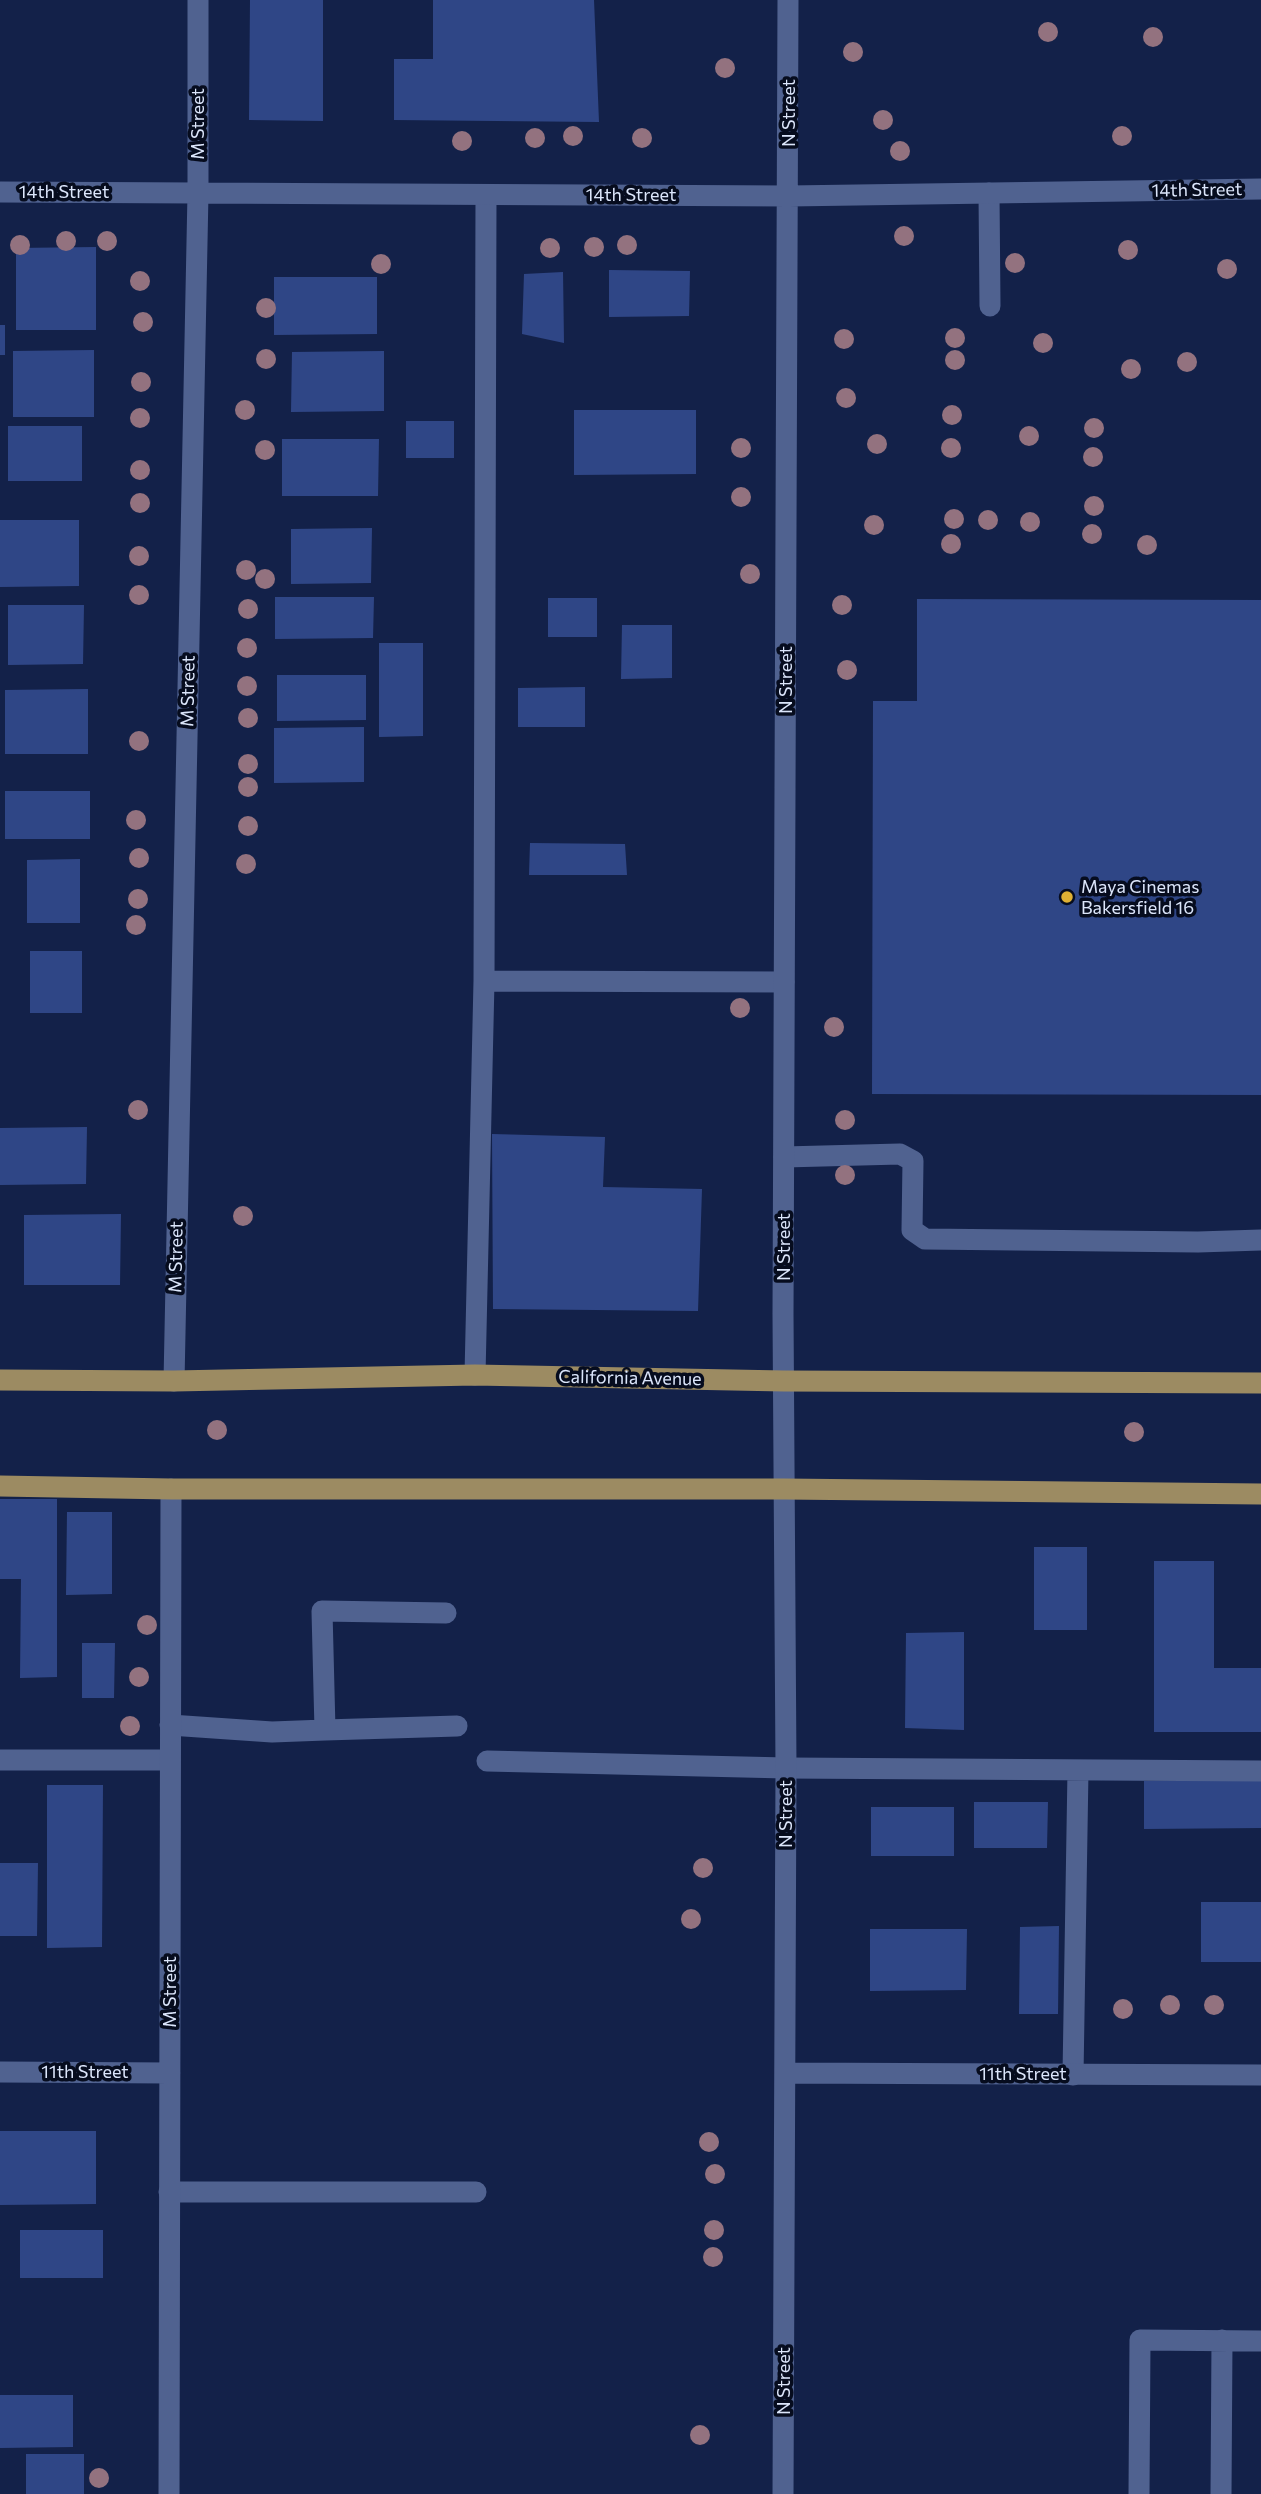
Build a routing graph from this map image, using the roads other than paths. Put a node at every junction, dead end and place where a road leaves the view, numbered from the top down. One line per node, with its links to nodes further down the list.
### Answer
1 (198, 0): 5 (street, M Street)
2 (788, 0): 8 (street, N Street)
3 (1261, 189): 6 (street, 14th Street)
4 (0, 192): 5 (street, 14th Street)
5 (198, 193): 7 (street, 14th Street); 16 (street, M Street)
6 (989, 193): 8 (street, 14th Street); 9 (street)
7 (486, 195): 8 (street, 14th Street); 10 (street)
8 (789, 196): 11 (street, N Street)
9 (990, 306)
10 (484, 981): 11 (street); 14 (street)
11 (784, 982): 12 (street, N Street)
12 (784, 1157): 13 (street); 17 (street, N Street)
13 (1261, 1240)
14 (475, 1375): 16 (main road, California Avenue); 17 (main road, California Avenue)
15 (0, 1380): 16 (main road, California Avenue)
16 (174, 1381)
17 (784, 1381): 18 (main road, California Avenue); 21 (street, N Street)
18 (1261, 1384)
19 (0, 1486): 20 (main road)
20 (171, 1489): 21 (main road); 24 (street, M Street)
21 (784, 1489): 22 (main road); 30 (street, N Street)
22 (1261, 1494)
23 (446, 1613): 26 (street)
24 (170, 1725): 26 (street); 28 (street, M Street)
25 (457, 1726): 26 (street)
26 (326, 1730)
27 (0, 1760): 28 (street)
28 (170, 1760): 34 (street, M Street)
29 (487, 1761): 30 (street)
30 (786, 1768): 31 (street); 35 (street, N Street)
31 (1077, 1770): 32 (street); 36 (street)
32 (1261, 1771)
33 (0, 2072): 34 (street, 11th Street)
34 (170, 2073): 38 (street, M Street)
35 (785, 2073): 36 (street, 11th Street); 43 (street, N Street)
36 (1073, 2074): 37 (street, 11th Street)
37 (1261, 2075)
38 (169, 2192): 39 (street); 42 (street, M Street)
39 (476, 2192)
40 (1222, 2340): 41 (street); 44 (street); 45 (street)
41 (1261, 2341)
42 (169, 2494)
43 (783, 2494)
44 (1139, 2494)
45 (1221, 2494)

